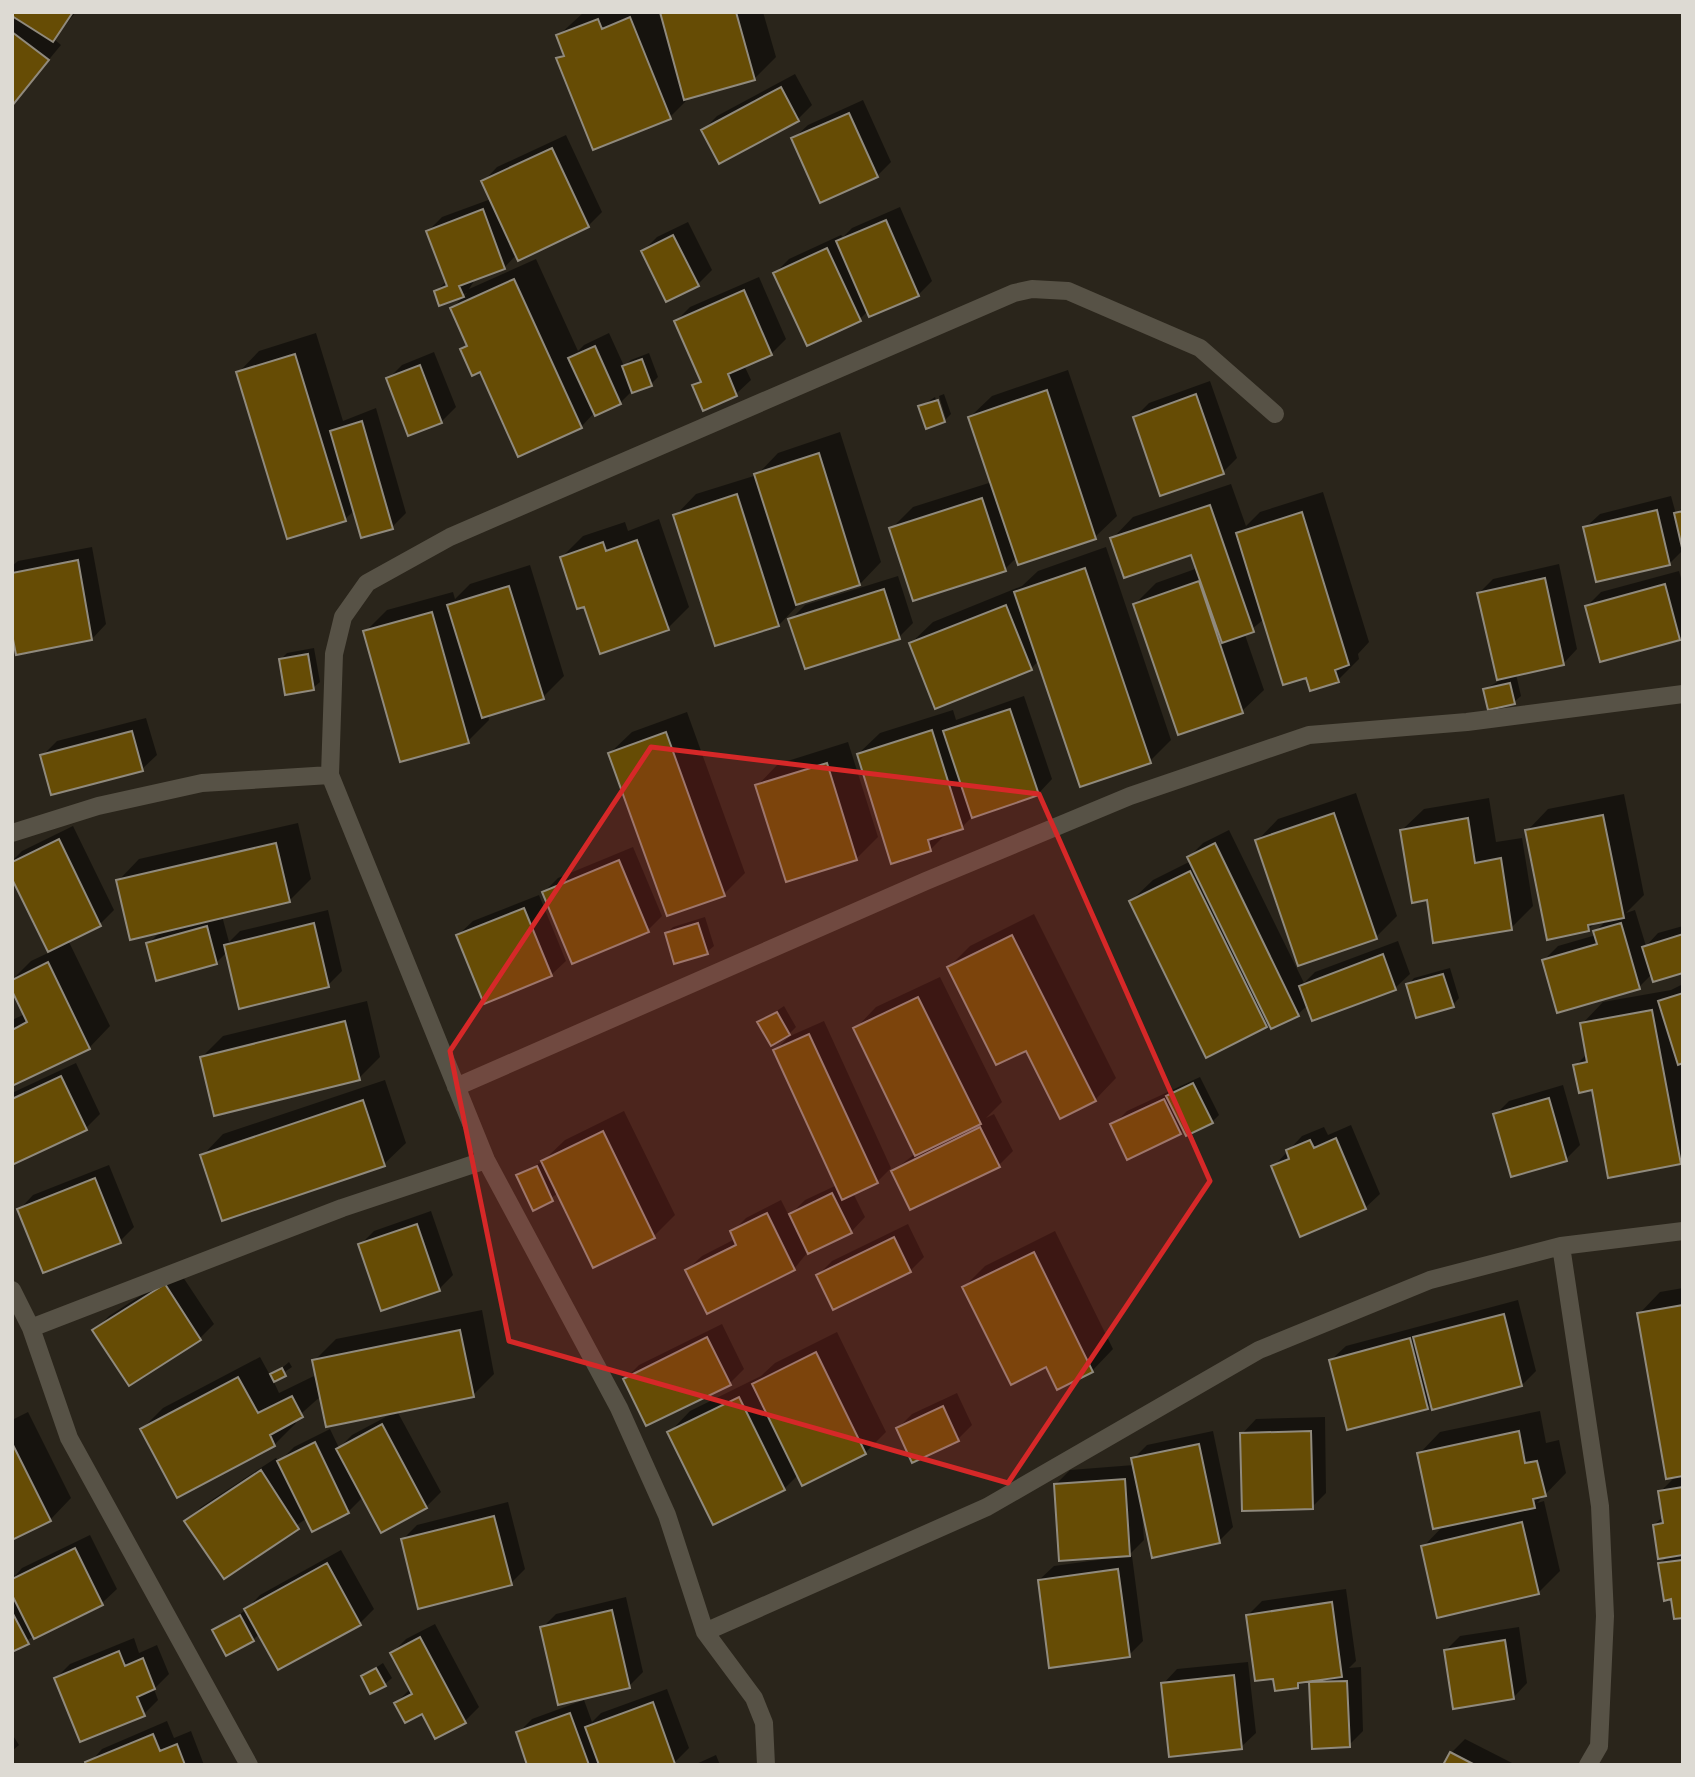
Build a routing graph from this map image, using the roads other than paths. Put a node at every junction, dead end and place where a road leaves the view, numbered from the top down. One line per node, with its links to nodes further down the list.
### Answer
1 (1275, 414): 3 (street)
2 (1683, 694): 5 (street)
3 (330, 775): 4 (street); 5 (street)
4 (12, 832)
5 (456, 1087): 6 (street)
6 (486, 1160): 10 (street); 11 (street)
7 (1683, 1231): 8 (street)
8 (1561, 1246): 11 (street); 14 (street)
9 (12, 1290): 10 (street)
10 (31, 1328): 12 (street)
11 (705, 1632): 13 (street)
12 (249, 1765)
13 (766, 1765)
14 (1588, 1765)

